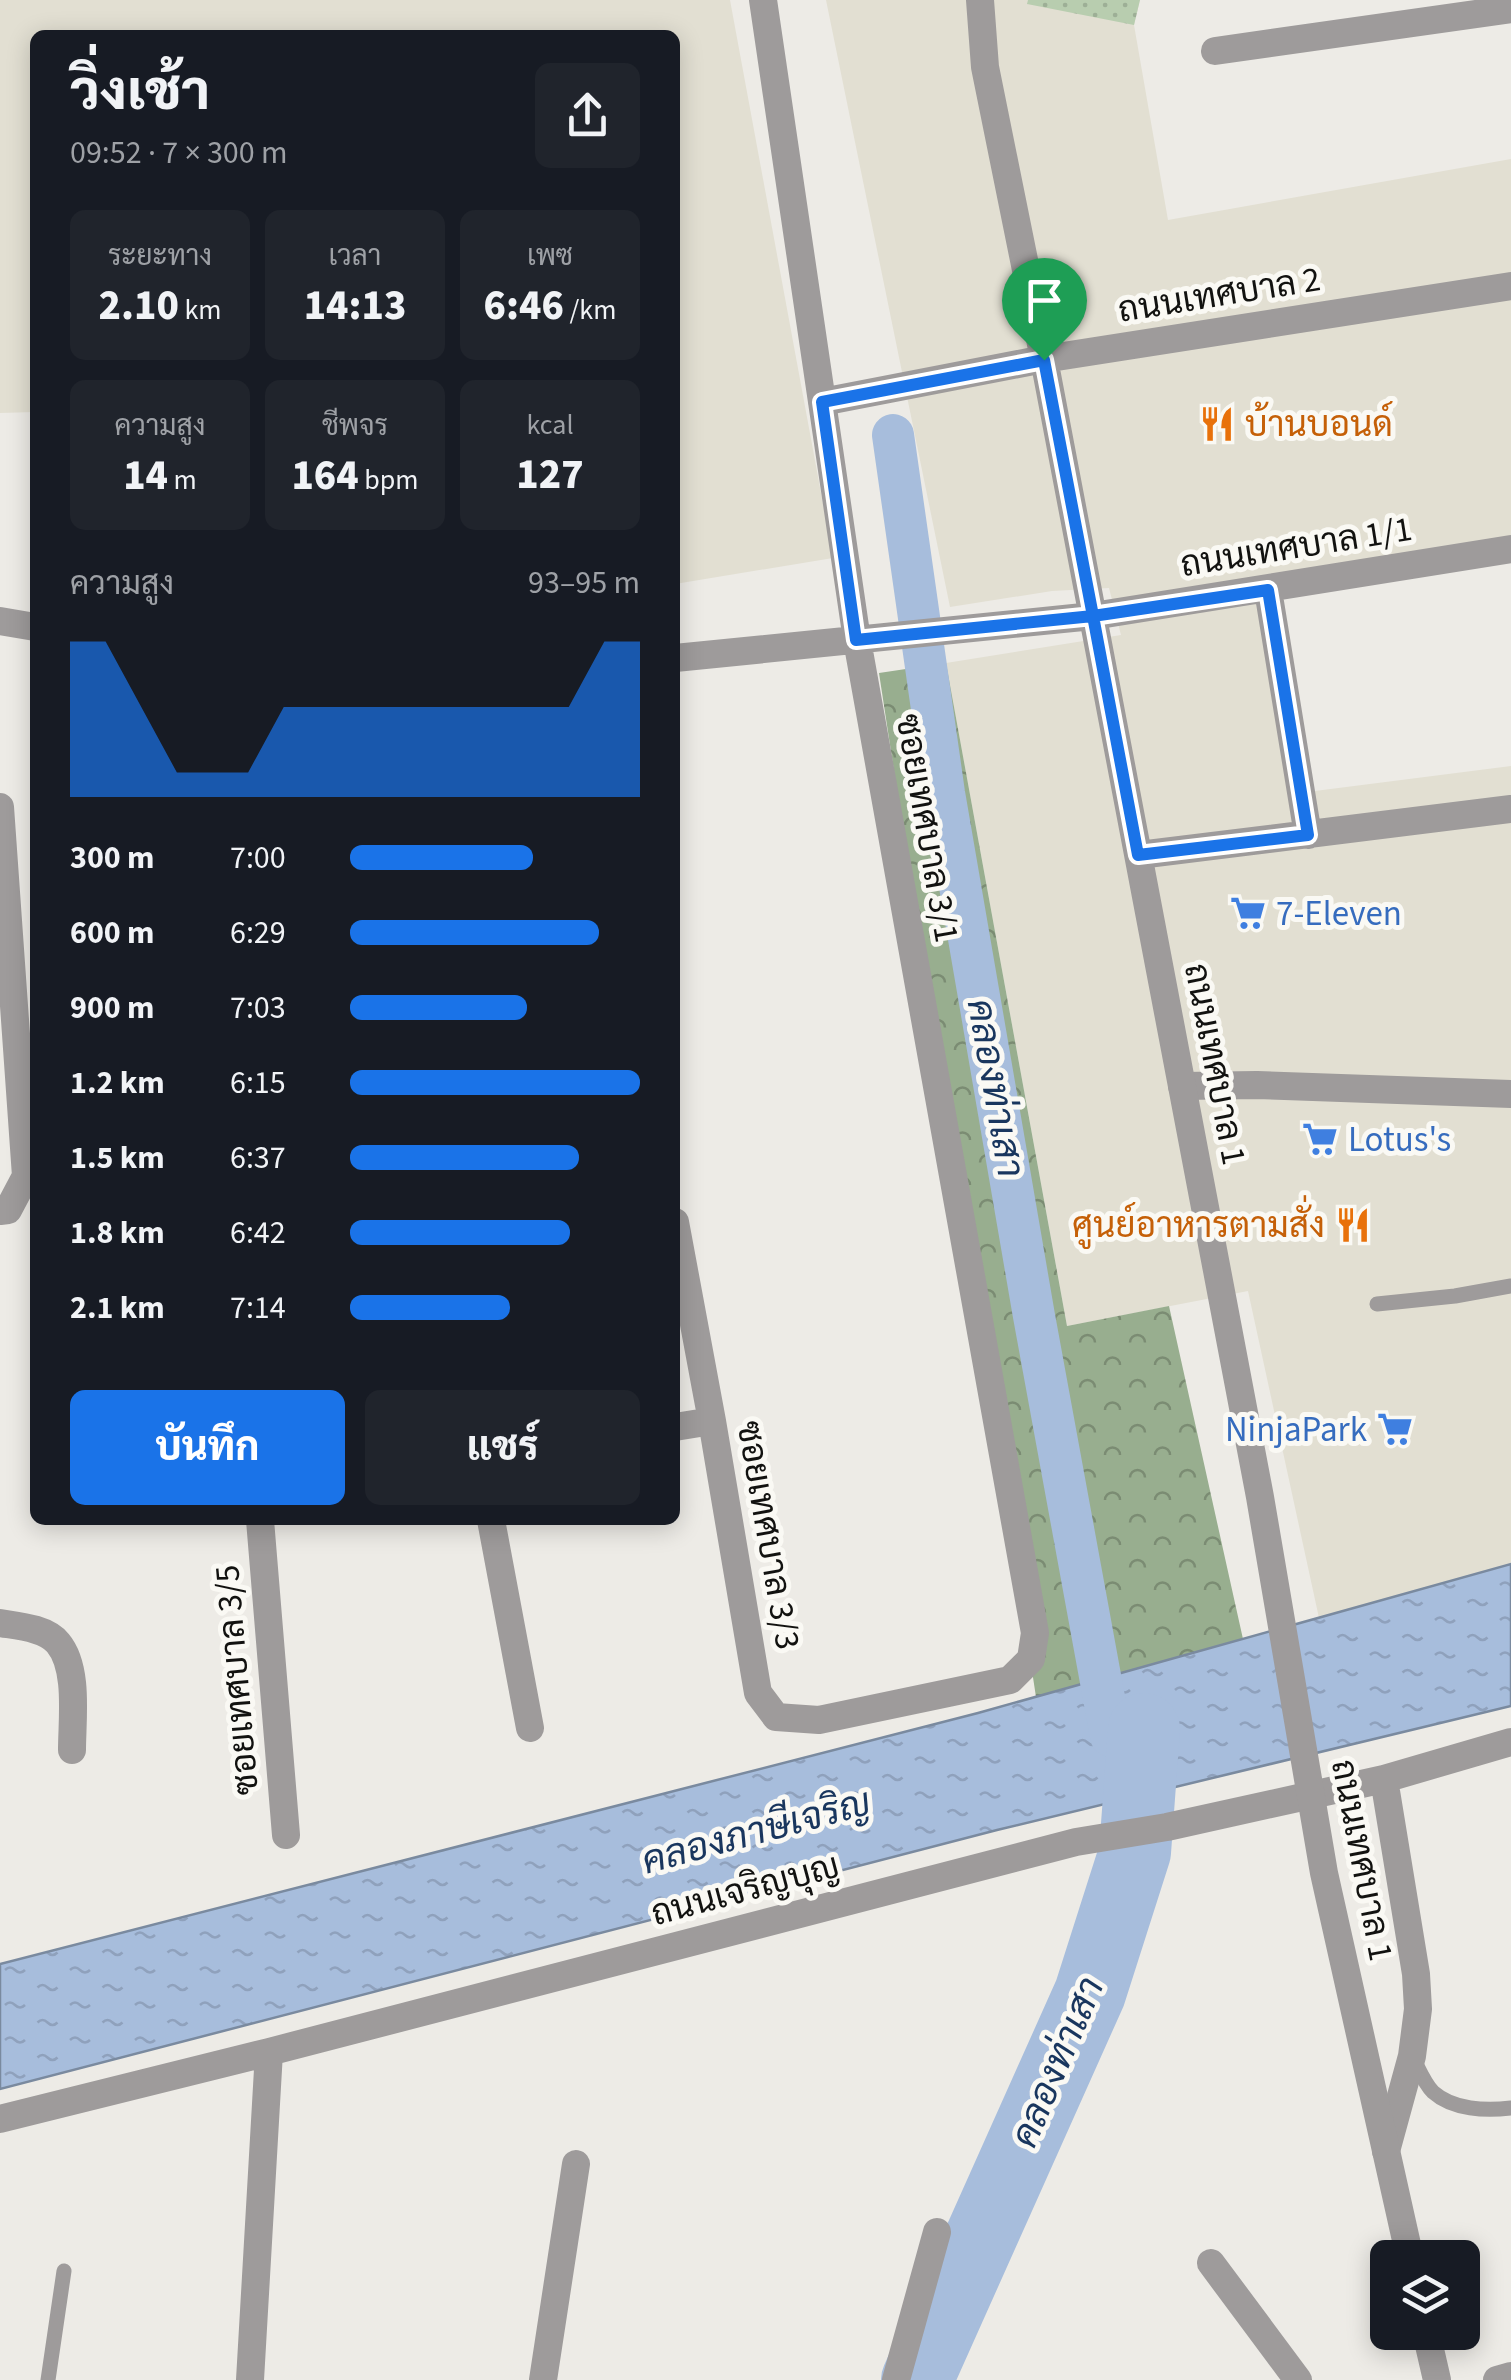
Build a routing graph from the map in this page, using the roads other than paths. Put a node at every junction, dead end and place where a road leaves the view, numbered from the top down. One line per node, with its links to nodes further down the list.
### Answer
1 (763, 0): 7 (street, ซอยเทศบาล 3/1)
2 (980, 0): 6 (street, ถนนเทศบาล 1)
3 (1511, 9): 4 (street)
4 (1215, 51)
5 (1511, 286): 6 (street, ถนนเทศบาล 2)
6 (1044, 360): 7 (street, ถนนเทศบาล 2); 10 (street, ถนนเทศบาล 1)
7 (822, 402): 13 (street, ซอยเทศบาล 3/1)
8 (1511, 549): 9 (street, ถนนเทศบาล 1/1)
9 (1268, 590): 10 (street, ถนนเทศบาล 1/1); 17 (street)
10 (1093, 616): 13 (street, ถนนเทศบาล 1/1); 18 (street, ถนนเทศบาล 1)
11 (0, 620): 12 (street)
12 (30, 626)
13 (858, 640): 14 (street, ถนนเทศบาล 1/1); 30 (street, ซอยเทศบาล 3/1)
14 (680, 658)
15 (0, 807): 21 (street)
16 (1511, 809): 17 (street)
17 (1308, 835): 18 (street)
18 (1138, 855): 19 (street, ถนนเทศบาล 1)
19 (1182, 1086): 20 (street); 40 (street, ถนนเทศบาล 1)
20 (1511, 1094)
21 (0, 1211)
22 (680, 1249): 25 (street, ซอยเทศบาล 3/3)
23 (1511, 1286): 24 (lane)
24 (1377, 1304)
25 (712, 1421): 26 (street); 30 (street, ซอยเทศบาล 3/3)
26 (680, 1426)
27 (260, 1525): 35 (street, ซอยเทศบาล 3/5)
28 (492, 1525): 31 (street)
29 (0, 1623): 33 (street)
30 (914, 1700)
31 (530, 1728)
32 (1511, 1742): 34 (street, ถนนเจริญบุญ)
33 (72, 1750)
34 (1384, 1780): 36 (street, ถนนเจริญบุญ); 37 (street)
35 (286, 1834)
36 (269, 2052): 39 (street, ถนนเจริญบุญ); 49 (street)
37 (1412, 2056): 38 (lane); 40 (street)
38 (1511, 2108)
39 (0, 2120)
40 (1386, 2151): 43 (street, ถนนเทศบาล 1)
41 (576, 2164): 50 (street)
42 (937, 2232): 51 (street)
43 (1406, 2240)
44 (1211, 2263): 52 (street)
45 (64, 2271): 48 (lane)
46 (1430, 2350): 53 (street)
47 (1511, 2376): 54 (street)
48 (48, 2380)
49 (250, 2380)
50 (543, 2380)
51 (896, 2380)
52 (1298, 2380)
53 (1437, 2380)
54 (1497, 2380)

